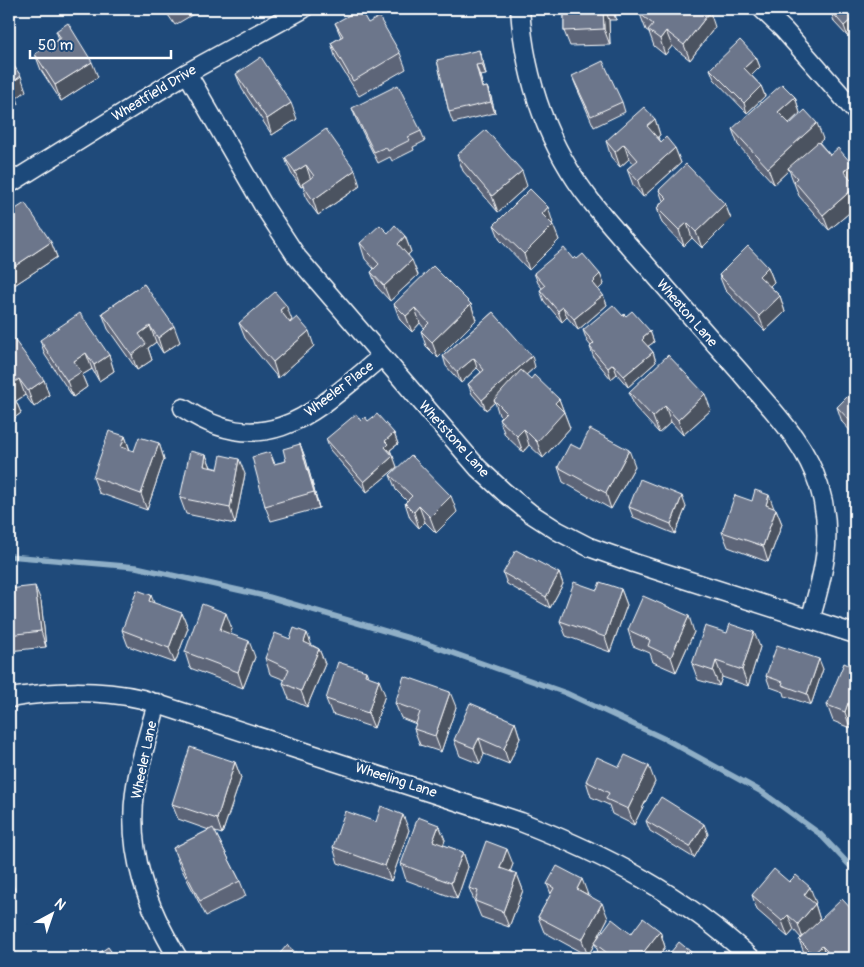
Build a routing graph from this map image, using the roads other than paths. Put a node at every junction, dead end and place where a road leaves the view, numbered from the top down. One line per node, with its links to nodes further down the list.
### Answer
1 (303, 9): 4 (street, Wheatfield Drive)
2 (520, 9): 9 (street, Wheaton Lane)
3 (762, 9): 5 (street)
4 (186, 73): 6 (street, Wheatfield Drive); 7 (street, Whetstone Lane)
5 (855, 111)
6 (9, 184)
7 (381, 357): 8 (street, Wheeler Place); 9 (street, Whetstone Lane)
8 (183, 408)
9 (810, 620): 10 (street, Whetstone Lane)
10 (855, 634)
11 (9, 698): 12 (street, Wheeling Lane)
12 (157, 703): 13 (street, Wheeler Lane); 14 (street, Wheeling Lane)
13 (178, 958)
14 (751, 958)

